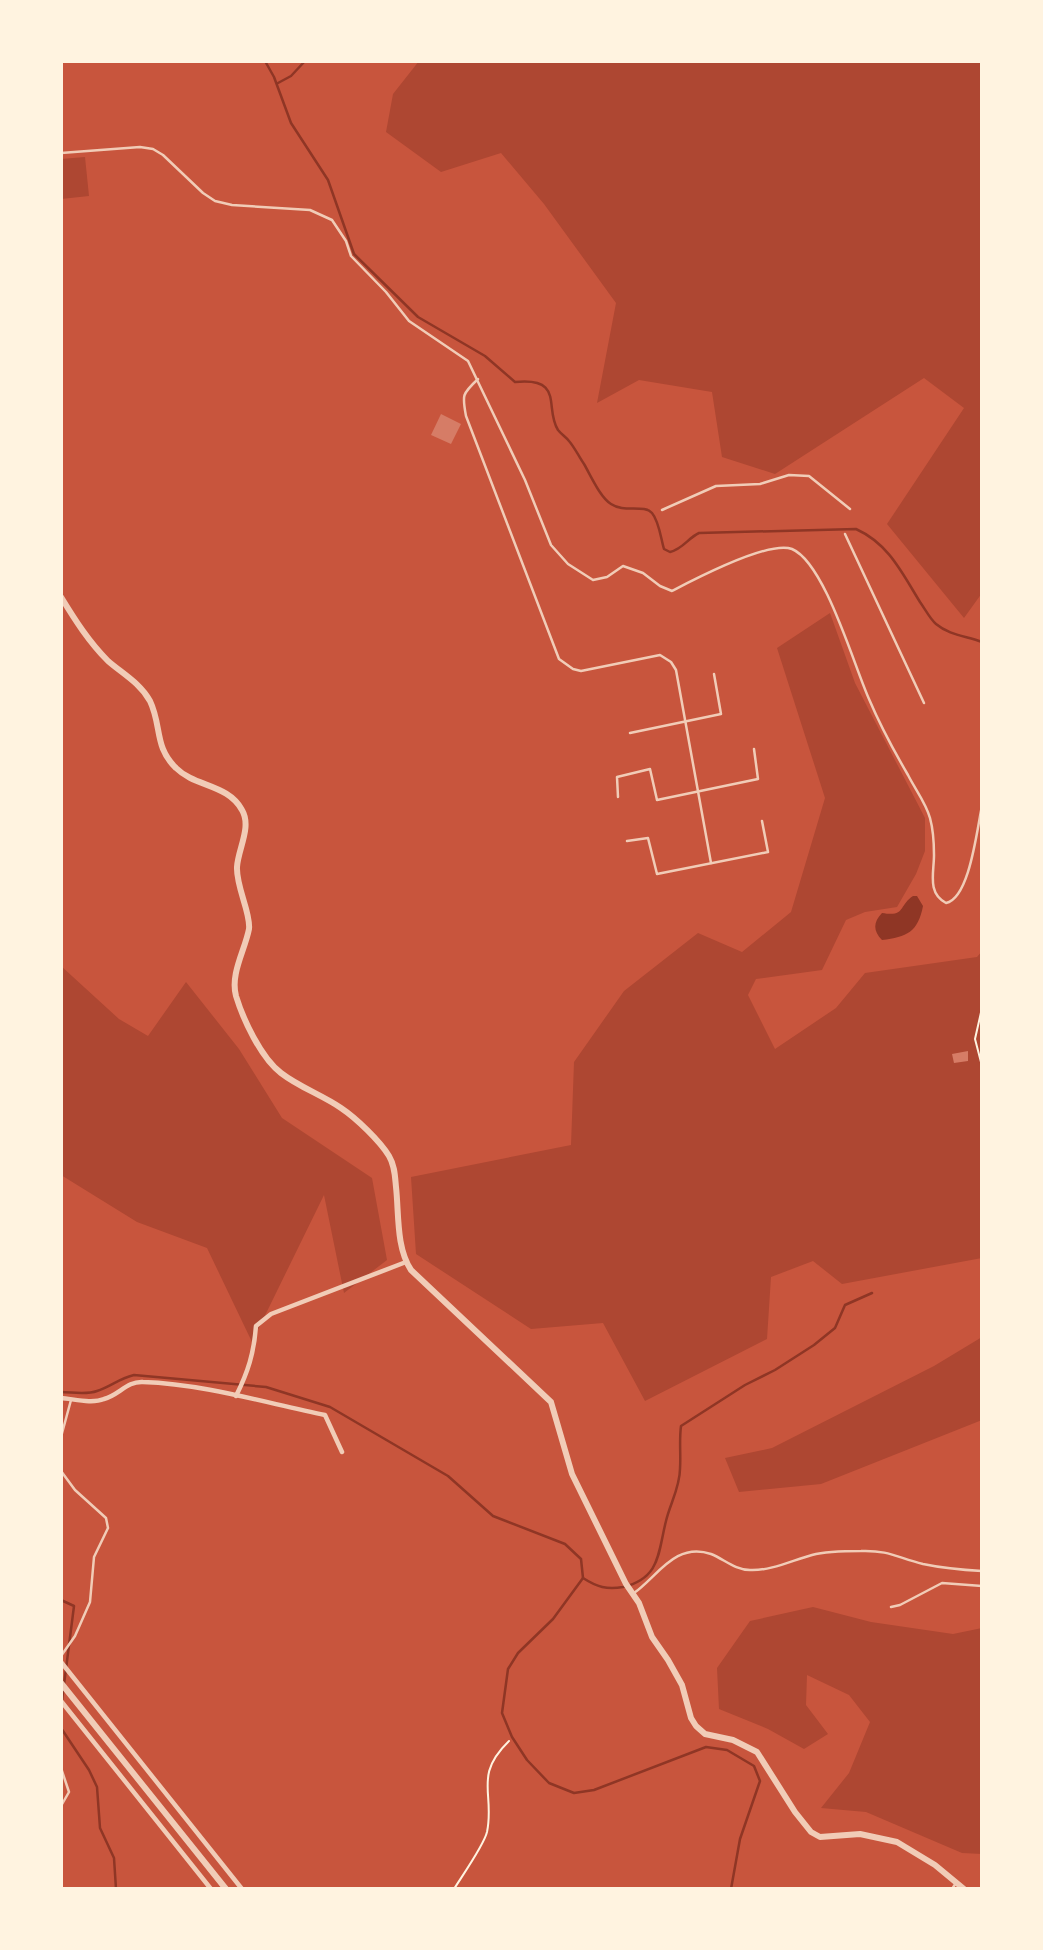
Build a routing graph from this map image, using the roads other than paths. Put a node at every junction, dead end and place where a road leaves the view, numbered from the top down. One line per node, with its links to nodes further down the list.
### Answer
1 (61, 153): 2 (lane)
2 (478, 379): 9 (lane); 14 (lane)
3 (850, 509): 4 (lane)
4 (662, 510)
5 (845, 534): 8 (lane)
6 (61, 597): 18 (street)
7 (714, 674): 9 (lane)
8 (924, 703)
9 (685, 722): 10 (lane); 12 (lane)
10 (630, 733)
11 (754, 749): 12 (lane)
12 (699, 793): 13 (lane); 17 (lane)
13 (618, 797)
14 (982, 806)
15 (762, 821): 17 (lane)
16 (627, 841): 17 (lane)
17 (711, 863)
18 (406, 1262): 19 (street); 27 (street)
19 (236, 1396): 21 (street); 23 (street)
20 (61, 1398): 21 (street)
21 (71, 1399): 22 (lane)
22 (61, 1437)
23 (342, 1452)
24 (61, 1471): 29 (lane)
25 (982, 1571): 27 (lane)
26 (982, 1586): 28 (lane)
27 (630, 1589): 35 (street)
28 (891, 1607)
29 (61, 1656)
30 (61, 1662): 38 (street)
31 (61, 1683): 37 (street)
32 (61, 1701): 36 (street)
33 (61, 1768): 34 (lane)
34 (61, 1806)
35 (954, 1886): 39 (street)
36 (211, 1889)
37 (226, 1889)
38 (242, 1889)
39 (964, 1889)

